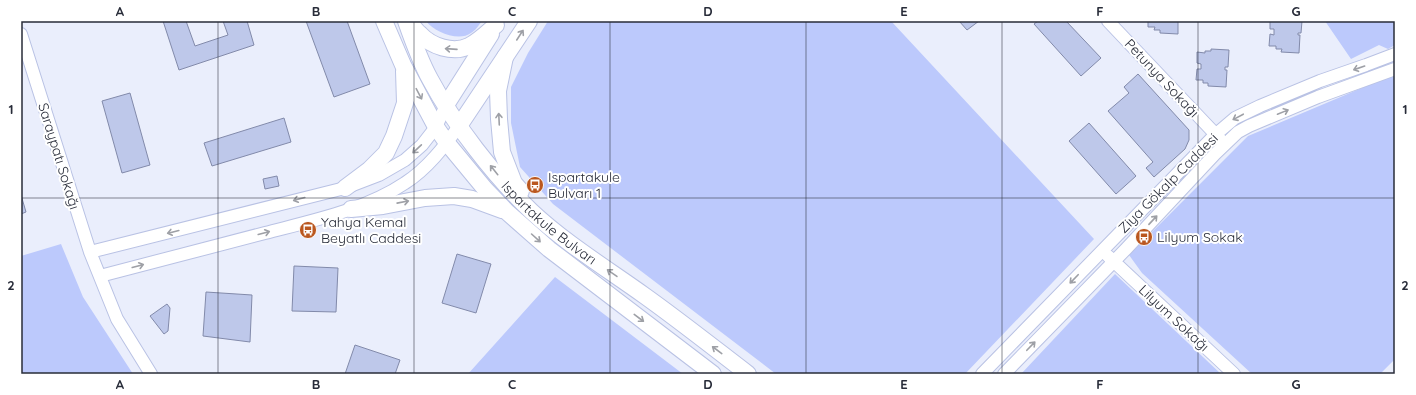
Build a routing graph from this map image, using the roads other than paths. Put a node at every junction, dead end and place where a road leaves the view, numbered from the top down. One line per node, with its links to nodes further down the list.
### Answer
1 (384, 21): 10 (main road, Ispartakule Bulvarı)
2 (406, 21): 12 (main road, Ispartakule Bulvarı)
3 (410, 21): 6 (main road, one-way to 3)
4 (529, 21): 9 (main road, one-way to 4)
5 (1108, 21): 15 (street, Petunya Sokağı)
6 (497, 23): 12 (main road)
7 (21, 34): 23 (street, Saraypatı Sokağı)
8 (1395, 54): 15 (street, Ziya Gökalp Caddesi, one-way to 15)
9 (505, 57): 13 (main road); 21 (main road, one-way to 9)
10 (403, 65): 14 (main road, Ispartakule Bulvarı, one-way to 14); 18 (main road)
11 (1395, 69): 17 (street, one-way to 11)
12 (446, 105): 13 (main road, Ispartakule Bulvarı); 14 (street)
13 (460, 126): 16 (street); 21 (main road, Ispartakule Bulvarı, one-way to 13)
14 (436, 127): 16 (main road, Ispartakule Bulvarı); 18 (street, one-way to 18)
15 (1215, 135): 17 (street, Petunya Sokağı); 22 (street, Ziya Gökalp Caddesi)
16 (447, 143): 19 (street); 20 (main road, Ispartakule Bulvarı)
17 (1225, 145): 24 (street, one-way to 17)
18 (345, 188): 23 (street, one-way to 23)
19 (351, 209): 20 (main road, one-way to 20); 25 (street, one-way to 19)
20 (507, 212): 27 (main road, Ispartakule Bulvarı, one-way to 27)
21 (549, 227): 28 (main road, Ispartakule Bulvarı, one-way to 21)
22 (1102, 251): 24 (street, Lilyum Sokağı); 29 (street, Ziya Gökalp Caddesi, one-way to 29)
23 (90, 252): 25 (street, Saraypatı Sokağı)
24 (1113, 262): 30 (street, one-way to 24); 31 (street, Lilyum Sokağı)
25 (100, 276): 26 (street, Saraypatı Sokağı)
26 (151, 374)
27 (713, 374)
28 (748, 374)
29 (982, 374)
30 (1004, 374)
31 (1234, 374)

